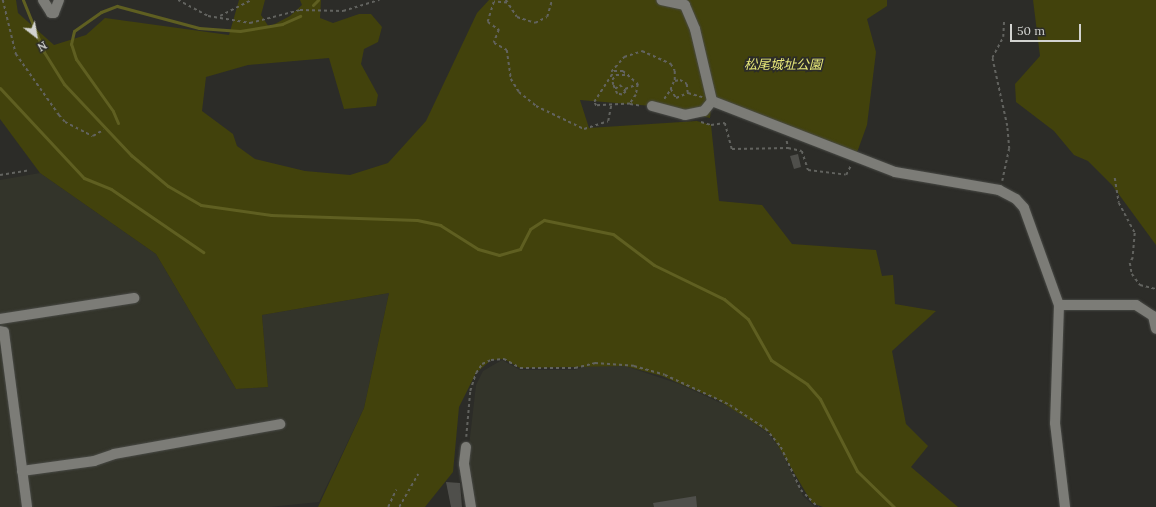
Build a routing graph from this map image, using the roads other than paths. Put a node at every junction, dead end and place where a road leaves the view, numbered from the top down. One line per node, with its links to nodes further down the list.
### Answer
1 (43, 0): 2 (street)
2 (59, 0)
3 (662, 0): 4 (street)
4 (712, 101): 5 (street); 7 (street)
5 (652, 106)
6 (134, 298): 9 (street)
7 (1059, 305): 8 (street); 17 (street)
8 (1155, 315): 10 (street)
9 (0, 319)
10 (1156, 329)
11 (0, 331): 14 (street)
12 (280, 424): 14 (street)
13 (466, 447): 16 (street)
14 (22, 471): 15 (street)
15 (27, 507)
16 (471, 507)
17 (1065, 507)

